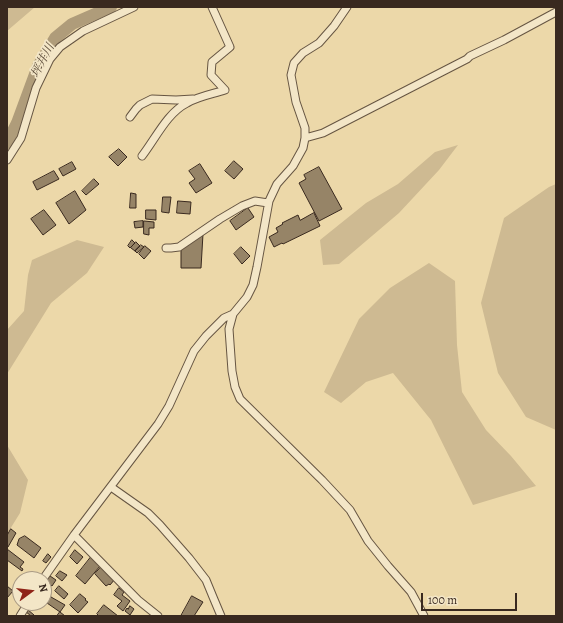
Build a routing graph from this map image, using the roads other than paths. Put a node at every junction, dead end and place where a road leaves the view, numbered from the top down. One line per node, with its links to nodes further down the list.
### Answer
1 (134, 7): 9 (street)
2 (212, 7): 5 (street)
3 (347, 7): 7 (street)
4 (556, 12): 7 (street)
5 (197, 98): 6 (street); 8 (street)
6 (130, 117)
7 (305, 138): 10 (street)
8 (142, 156)
9 (7, 160)
10 (268, 203): 11 (street); 12 (street)
11 (166, 248)
12 (233, 314): 13 (street); 18 (street)
13 (111, 487): 14 (street); 17 (street)
14 (74, 535): 15 (street); 16 (street)
15 (49, 571)
16 (158, 616)
17 (221, 616)
18 (424, 616)

